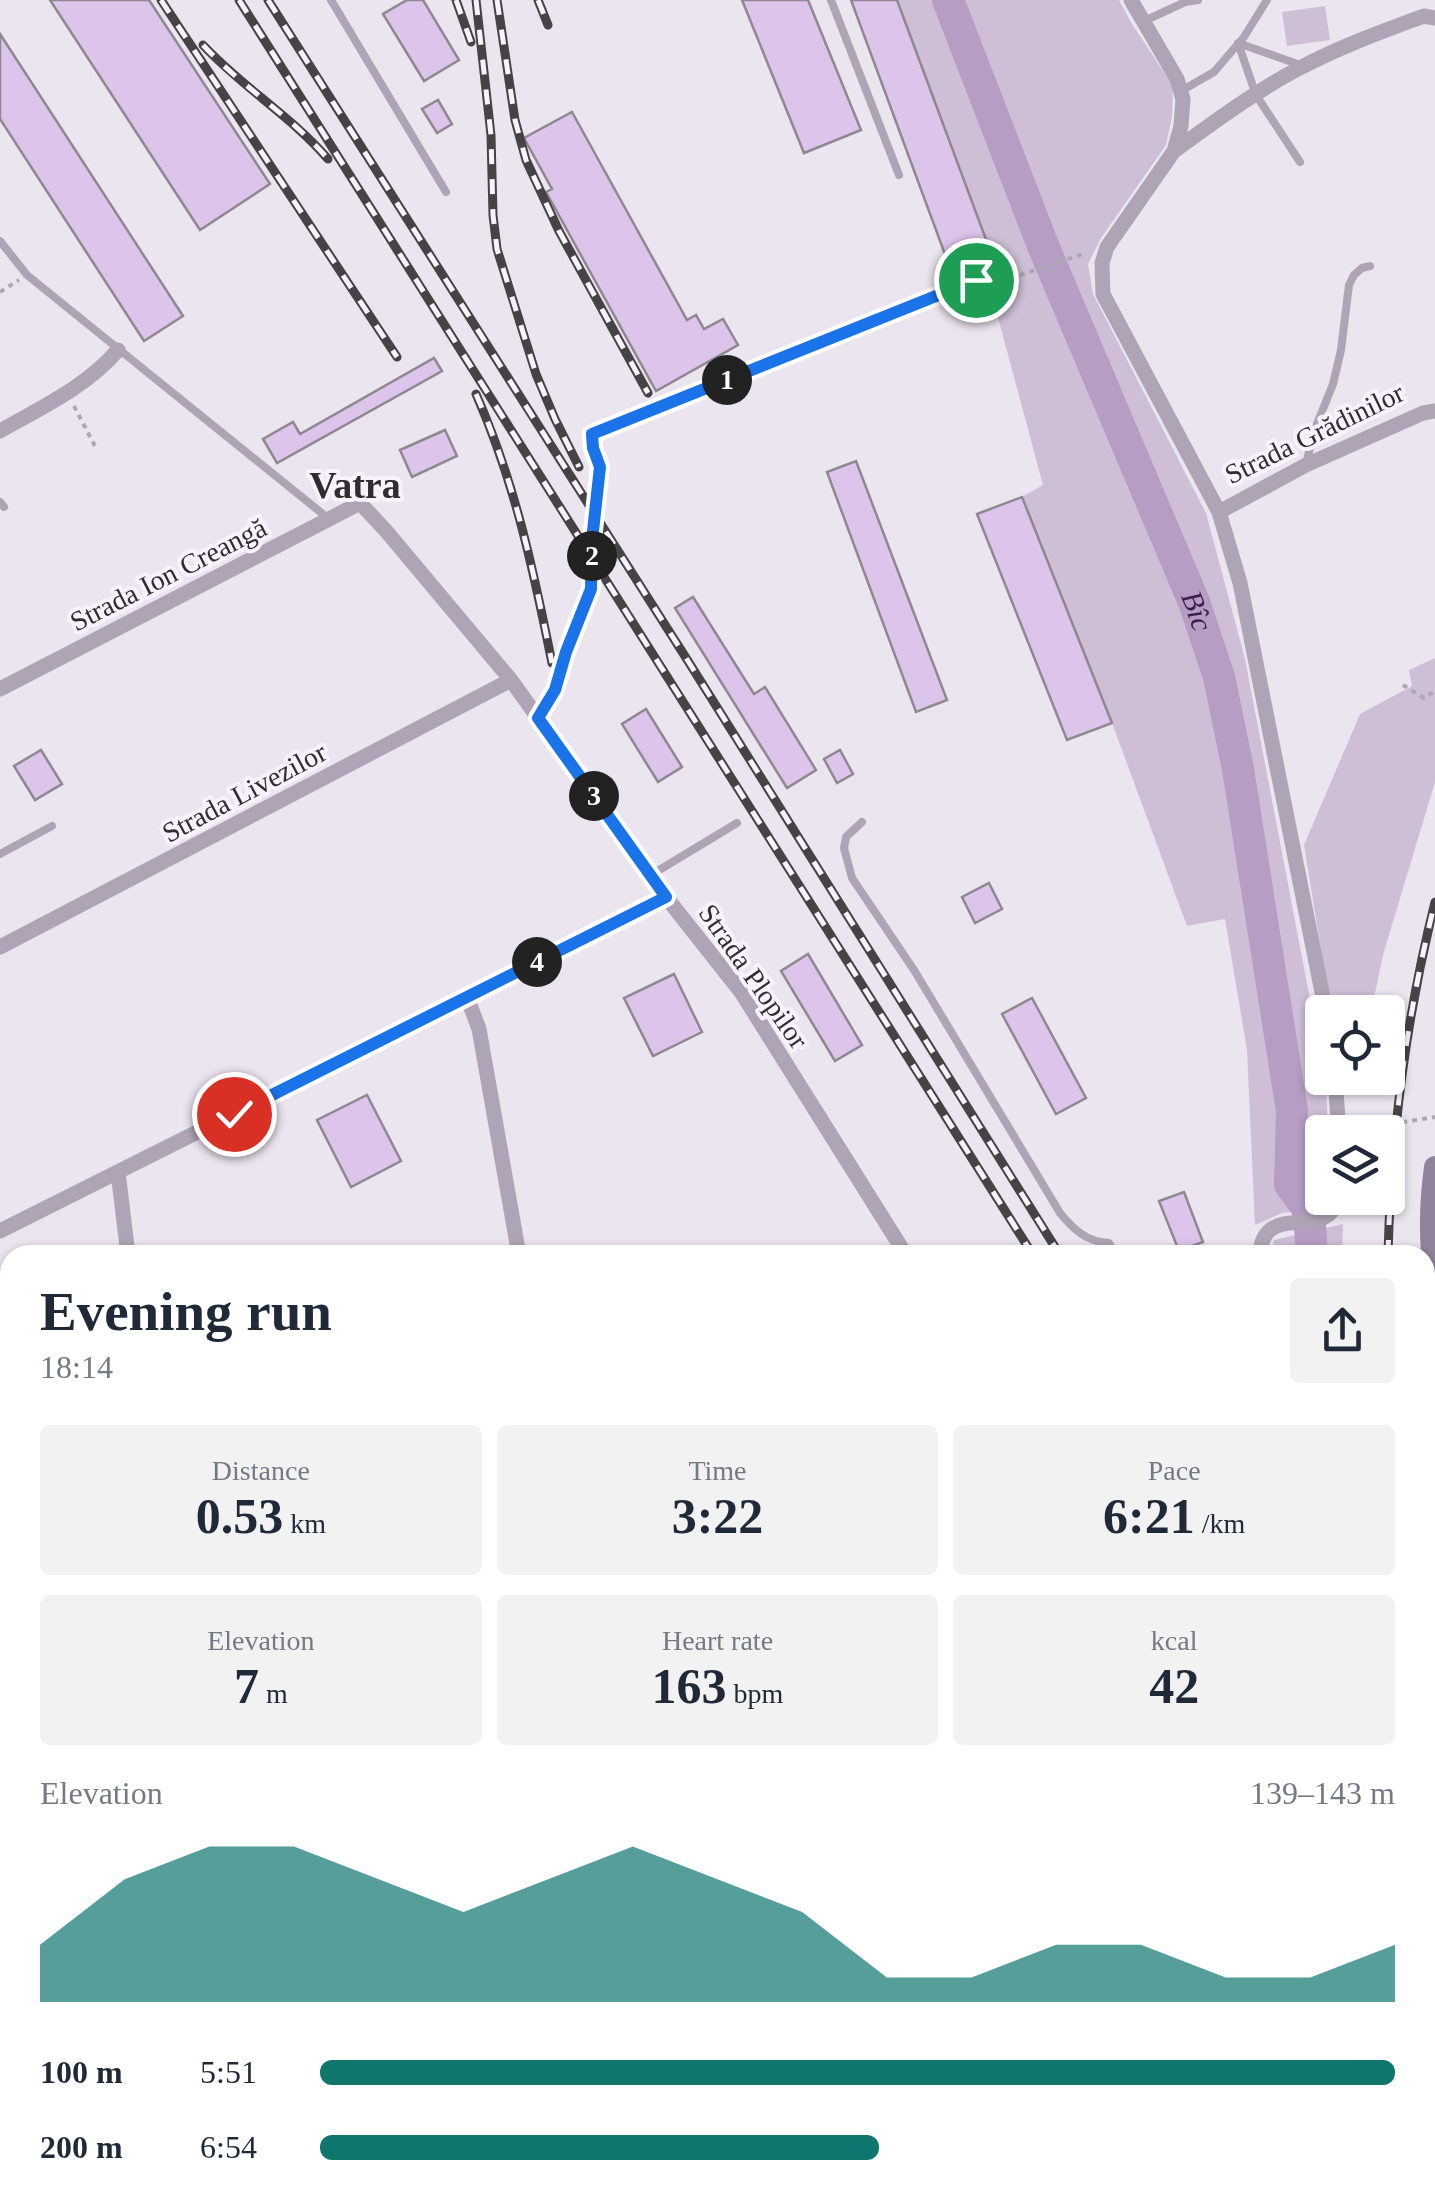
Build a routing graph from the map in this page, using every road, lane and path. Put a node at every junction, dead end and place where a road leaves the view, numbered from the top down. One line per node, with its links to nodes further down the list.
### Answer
1 (331, 0): 15 (lane)
2 (831, 0): 14 (lane)
3 (1131, 0): 7 (street)
4 (1198, 0): 7 (lane)
5 (1267, 0): 8 (lane)
6 (1429, 10): 9 (street)
7 (1142, 22): 10 (street)
8 (1238, 43): 9 (lane); 10 (lane); 11 (lane)
9 (1303, 66): 11 (street)
10 (1181, 91): 12 (street)
11 (1256, 94): 12 (street); 13 (lane)
12 (1174, 151): 28 (street)
13 (1300, 162)
14 (898, 175)
15 (446, 192)
16 (0, 241): 19 (lane)
17 (1068, 258): 34 (path)
18 (1370, 266): 26 (lane)
19 (27, 275): 20 (path); 21 (lane)
20 (0, 292)
21 (118, 350): 22 (street); 29 (lane)
22 (67, 393): 24 (street); 25 (path)
23 (1435, 410): 26 (street, Strada Grădinilor)
24 (0, 430)
25 (97, 450)
26 (1306, 464): 28 (street, Strada Grădinilor)
27 (360, 503): 29 (street, Strada Ion Creangă); 30 (street, Strada Plopilor)
28 (1219, 512): 42 (street)
29 (329, 519): 32 (street, Strada Ion Creangă)
30 (511, 680): 34 (street, Strada Plopilor); 41 (street, Strada Livezilor)
31 (1403, 685): 33 (path)
32 (0, 688)
33 (1435, 691)
34 (538, 718): 39 (street, Strada Plopilor)
35 (737, 822): 39 (lane)
36 (862, 822): 53 (lane)
37 (52, 826): 38 (lane)
38 (0, 854)
39 (651, 875): 40 (street, Strada Plopilor)
40 (666, 897): 43 (street); 52 (street, Strada Plopilor)
41 (0, 947)
42 (1323, 995)
43 (468, 997): 47 (street); 51 (street)
44 (1435, 1117): 45 (path)
45 (1405, 1122)
46 (1435, 1167): 55 (street)
47 (118, 1172): 49 (street); 50 (street)
48 (1327, 1215): 54 (street)
49 (0, 1231)
50 (127, 1245)
51 (517, 1245)
52 (900, 1245)
53 (1110, 1245)
54 (1261, 1245)
55 (1432, 1245)

